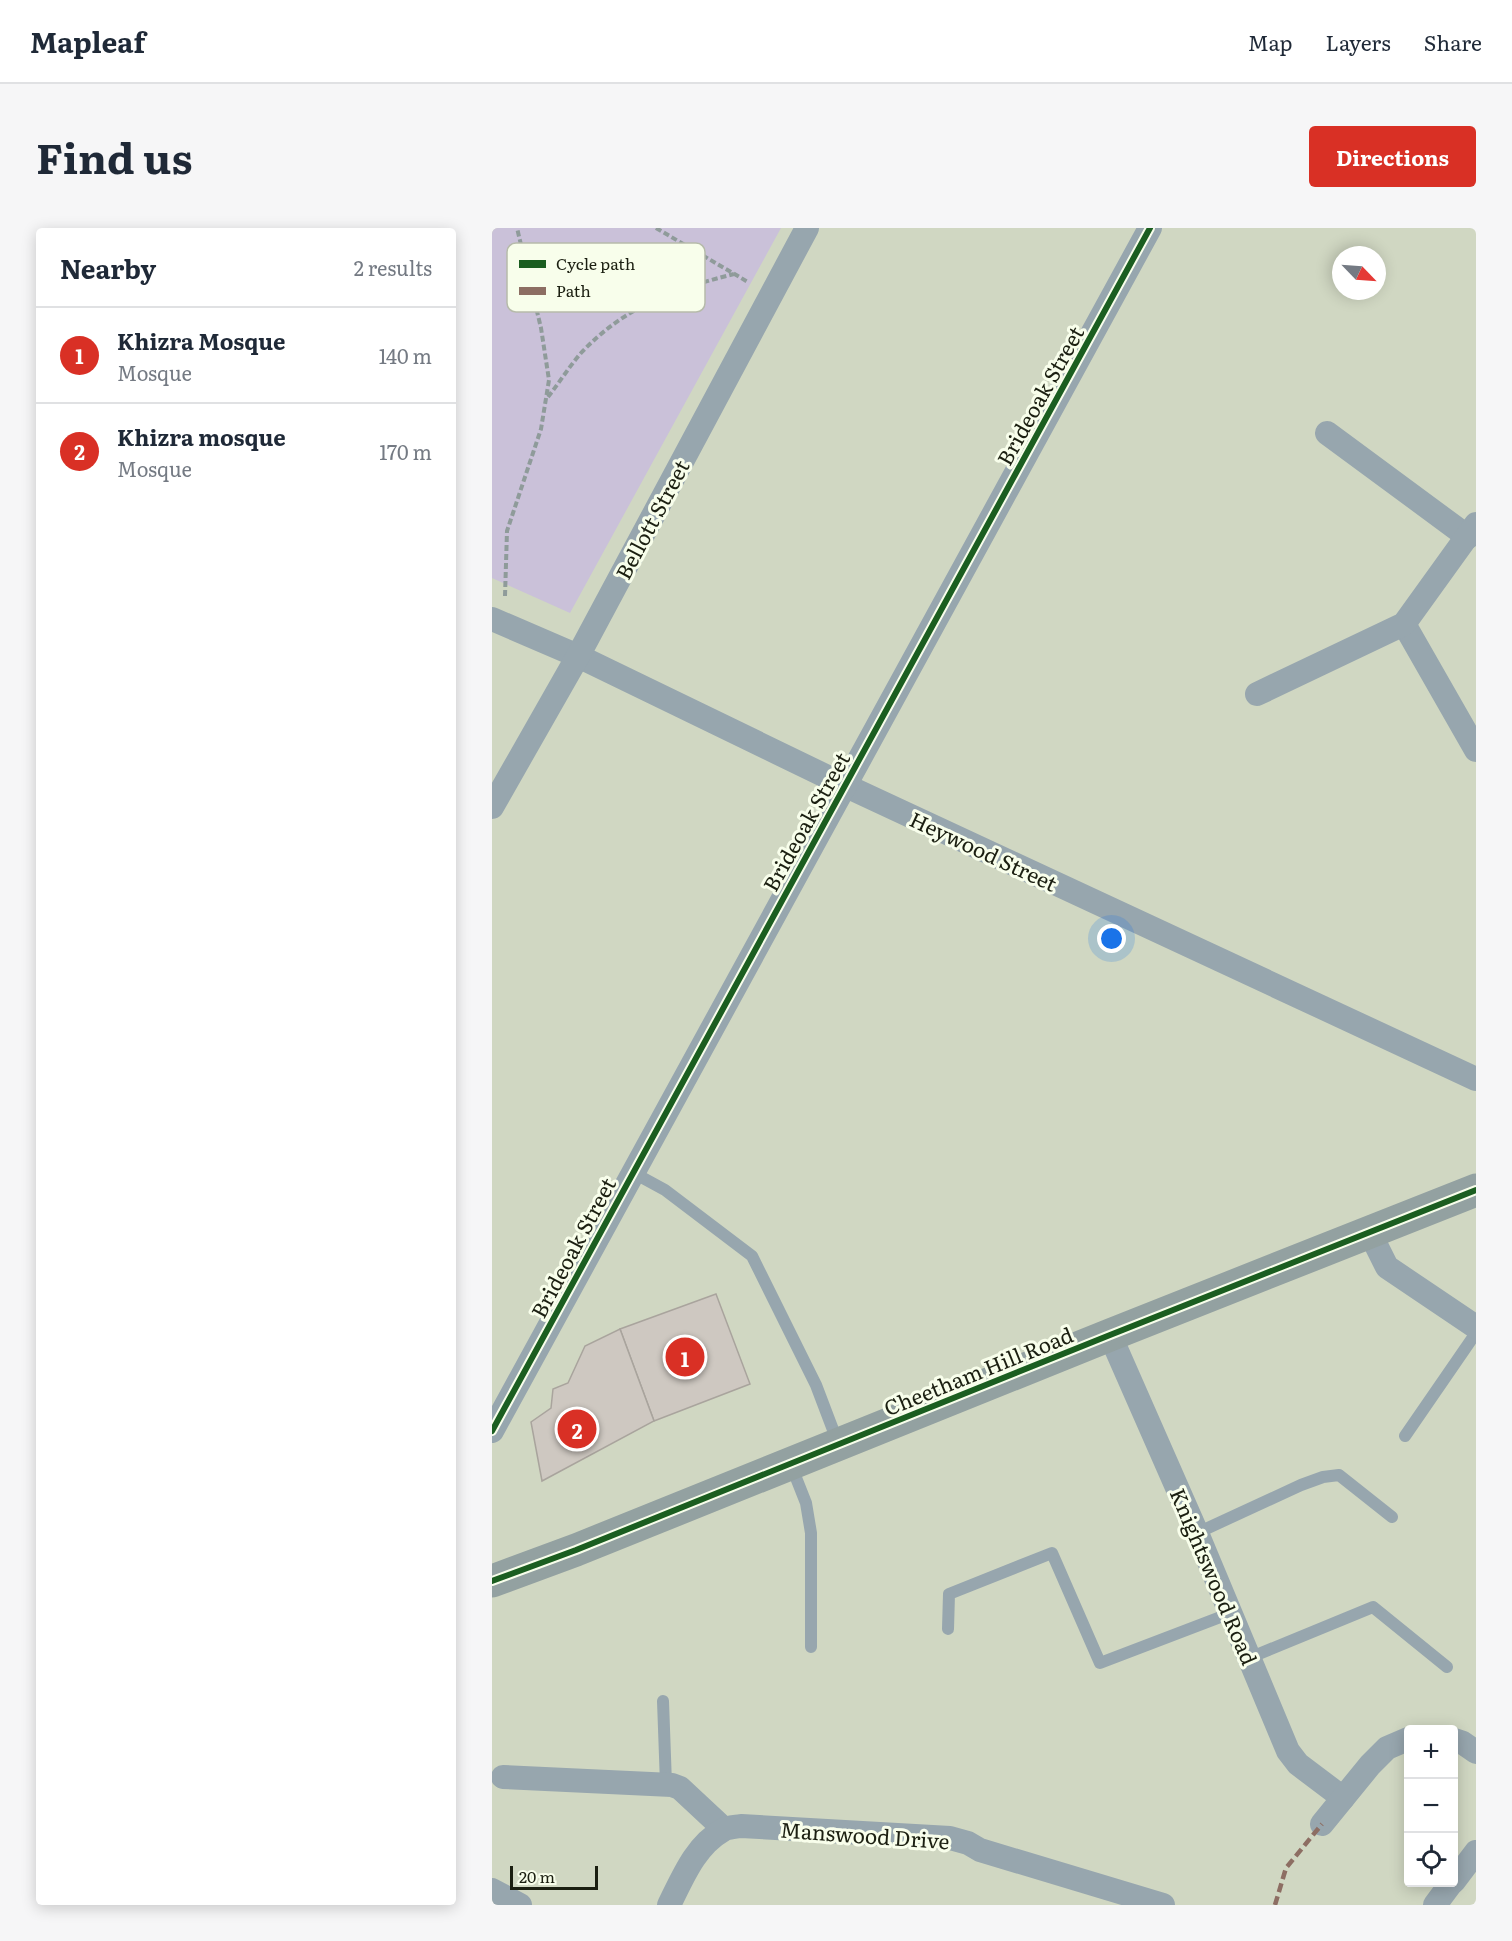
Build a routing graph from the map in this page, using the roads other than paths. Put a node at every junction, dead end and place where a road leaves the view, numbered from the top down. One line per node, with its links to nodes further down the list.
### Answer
1 (807, 228): 7 (street, Bellott Street)
2 (1150, 228): 10 (street, Brideoak Street)
3 (1327, 433): 4 (street)
4 (1472, 530): 6 (street)
5 (498, 621): 7 (street, Heywood Street)
6 (1404, 624): 8 (street); 9 (street)
7 (578, 656): 10 (street, Heywood Street); 11 (street, Bellott Street)
8 (1257, 694)
9 (1476, 750)
10 (844, 785): 12 (street, Heywood Street); 13 (street, Brideoak Street)
11 (492, 807)
12 (1476, 1079)
13 (632, 1172): 19 (street, Brideoak Street); 21 (lane)
14 (1476, 1190): 15 (highway, Cheetham Hill Road)
15 (1370, 1233): 16 (street); 18 (highway, Cheetham Hill Road)
16 (1476, 1327)
17 (1476, 1333): 20 (lane)
18 (1110, 1335): 21 (highway, Cheetham Hill Road); 24 (street, Knightswood Road)
19 (492, 1431)
20 (1405, 1437)
21 (839, 1444): 22 (highway, Cheetham Hill Road)
22 (791, 1463): 25 (highway, Cheetham Hill Road); 28 (lane)
23 (1392, 1516): 24 (lane)
24 (1197, 1533): 26 (street, Knightswood Road)
25 (492, 1581)
26 (1231, 1613): 27 (lane); 29 (street, Knightswood Road)
27 (948, 1629)
28 (811, 1647)
29 (1249, 1658): 30 (lane); 37 (street, Knightswood Road)
30 (1447, 1667)
31 (663, 1701): 36 (lane)
32 (1404, 1741): 37 (street)
33 (1458, 1741): 34 (street)
34 (1476, 1752)
35 (502, 1777): 36 (street)
36 (666, 1784): 39 (street)
37 (1343, 1798): 38 (street)
38 (1322, 1824)
39 (724, 1829): 45 (street); 46 (street, Manswood Drive)
40 (1476, 1852): 41 (street)
41 (1458, 1875)
42 (1449, 1887): 47 (street)
43 (492, 1890): 44 (street)
44 (520, 1905)
45 (669, 1905)
46 (1163, 1905)
47 (1435, 1905)

